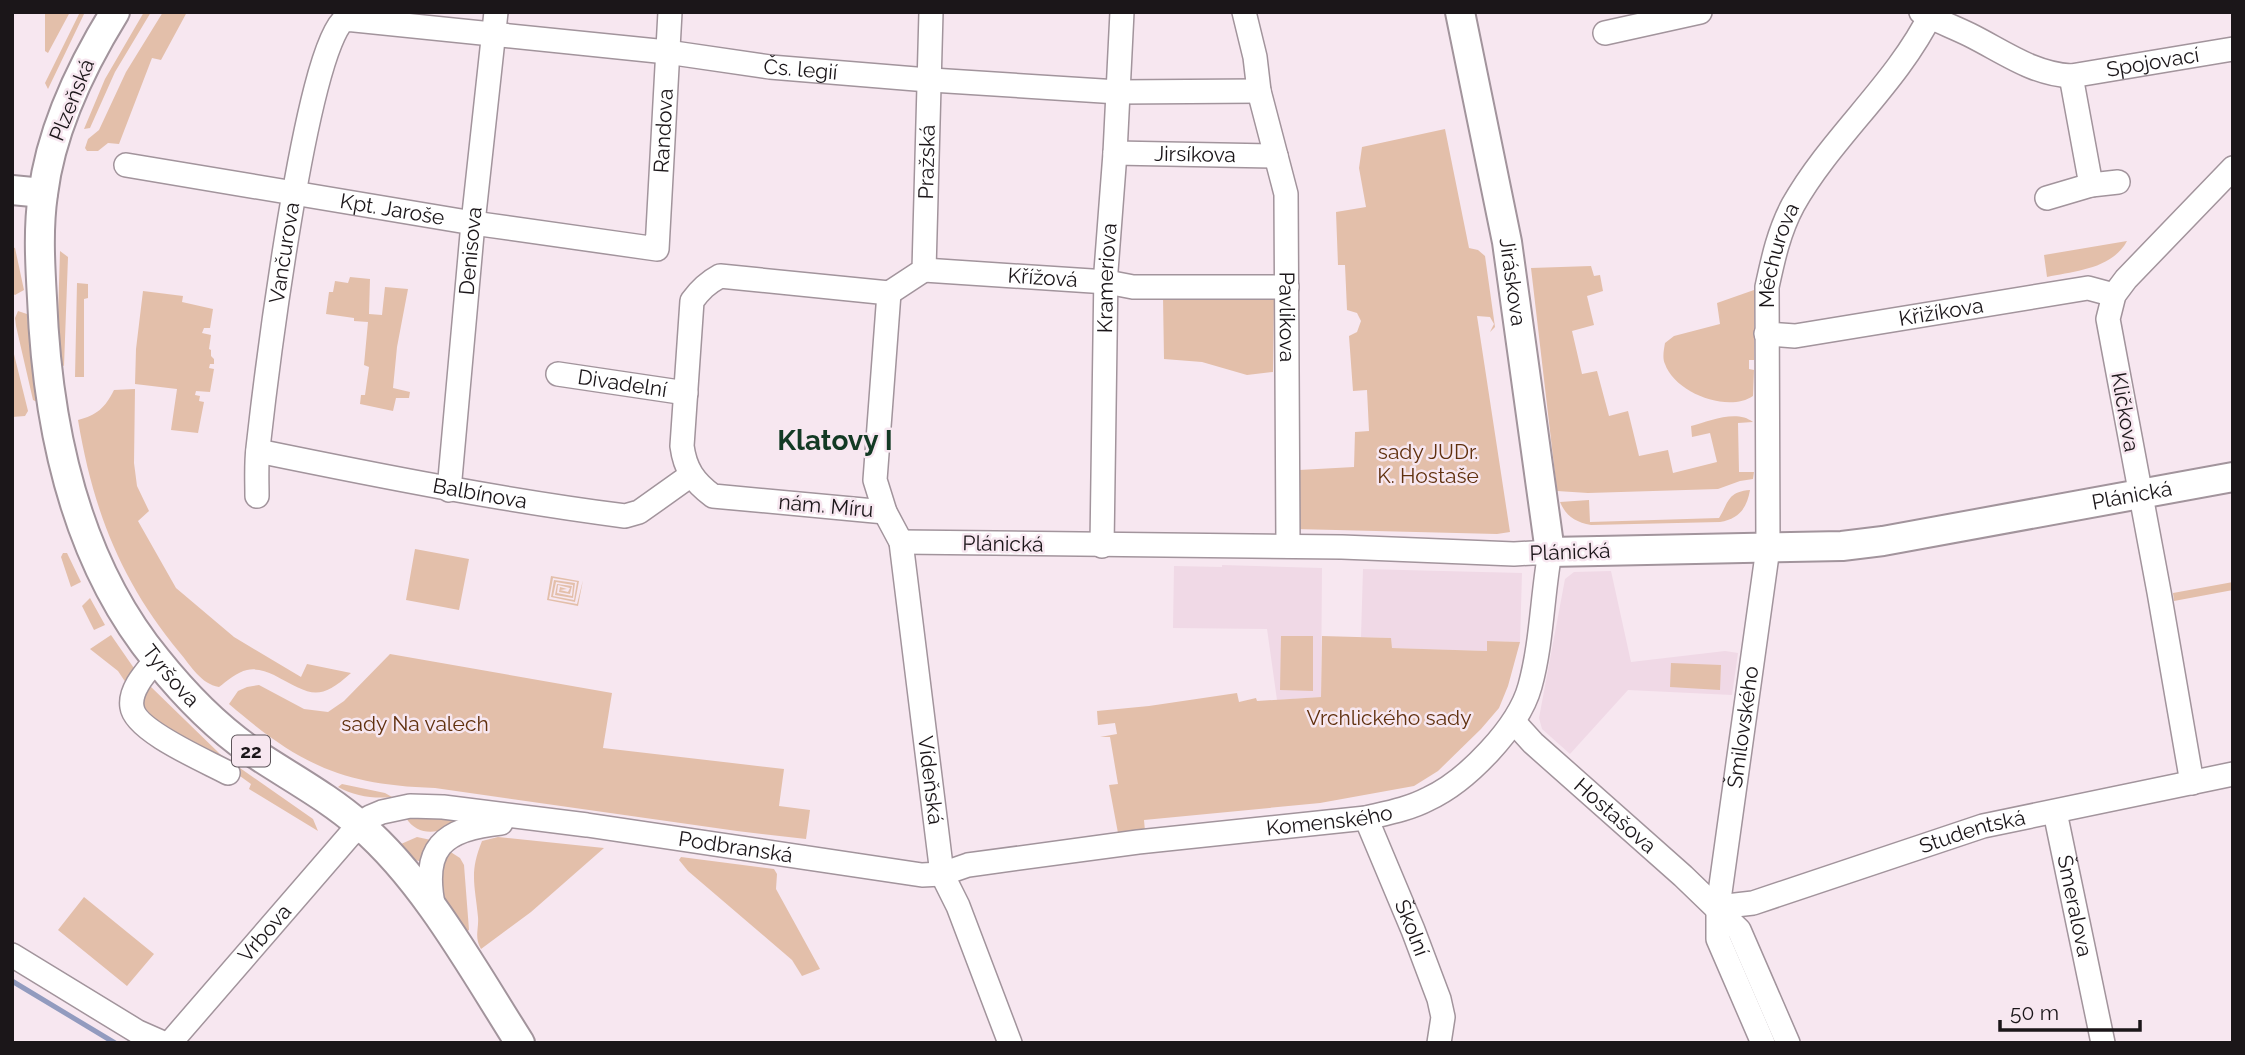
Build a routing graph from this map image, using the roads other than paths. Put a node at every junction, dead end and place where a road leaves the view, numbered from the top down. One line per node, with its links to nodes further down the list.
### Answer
1 (115, 12): 25 (main road, Plzeňská)
2 (670, 12): 13 (street, Randova)
3 (932, 12): 15 (street, Pražská)
4 (1122, 12): 16 (street, Krameriova)
5 (1244, 12): 17 (street, Pavlíkova)
6 (1460, 12): 49 (main road, Jiráskova)
7 (1700, 12): 11 (street)
8 (1928, 14): 14 (street, Spojovací); 35 (street, Měchurova)
9 (345, 19): 10 (street, Čs. legií); 26 (street, Vančurova)
10 (494, 23): 13 (street, Čs. legií); 28 (street, Denisova)
11 (1605, 33)
12 (2233, 49): 14 (street, Spojovací)
13 (667, 52): 15 (street, Čs. legií); 29 (street, Randova)
14 (2071, 76): 23 (street)
15 (930, 80): 16 (street, Čs. legií); 30 (street, Pražská)
16 (1118, 92): 17 (street, Čs. legií); 18 (street, Krameriova)
17 (1259, 92): 19 (street, Pavlíkova)
18 (1115, 153): 19 (street, Jirsíkova); 31 (street, Krameriova)
19 (1276, 156): 32 (street, Pavlíkova)
20 (126, 164): 26 (street, Kpt. Jaroše)
21 (2233, 168): 34 (street)
22 (2118, 182): 23 (street)
23 (2091, 185): 27 (street)
24 (12, 190): 25 (main road)
25 (43, 193): 50 (main road, Tyršova / 22)
26 (293, 194): 28 (street, Kpt. Jaroše); 38 (street, Vančurova)
27 (2047, 198)
28 (473, 223): 29 (street, Kpt. Jaroše); 41 (street, Denisova)
29 (657, 249)
30 (924, 271): 31 (street, Křížová); 33 (street)
31 (1107, 282): 32 (street, Křížová); 46 (street, Krameriova)
32 (1287, 287): 47 (street, Pavlíkova)
33 (889, 293): 37 (street); 44 (street, nám. Míru)
34 (2114, 295): 35 (street, Křižíkova); 42 (street, Kličkova)
35 (1766, 334): 48 (street, Měchurova)
36 (558, 374): 37 (street, Divadelní)
37 (686, 393): 39 (street)
38 (258, 451): 41 (street, Balbínova); 43 (street, Vančurova)
39 (691, 475): 41 (street, Balbínova); 44 (street, nám. Míru)
40 (2233, 477): 42 (main road, Plánická)
41 (449, 490)
42 (2141, 494): 48 (main road, Plánická); 54 (street, Kličkova)
43 (257, 496)
44 (884, 512): 45 (street, Vídeňská)
45 (901, 542): 46 (street, Plánická); 59 (street, Vídeňská)
46 (1102, 546): 47 (street, Plánická)
47 (1289, 546): 49 (street, Plánická)
48 (1768, 548): 49 (main road, Plánická); 60 (street, Šmilovského)
49 (1550, 552): 51 (street, Komenského)
50 (156, 660): 52 (street); 58 (main road, Tyršova / 22)
51 (1514, 722): 56 (street, Komenského); 60 (street, Hostašova)
52 (228, 773)
53 (2233, 774): 54 (street, Studentská)
54 (2192, 783): 55 (street, Studentská)
55 (2055, 812): 60 (street, Studentská); 70 (street, Šmeralova)
56 (1366, 818): 59 (street, Komenského); 67 (street, Školní)
57 (530, 819): 58 (street, Podbranská); 59 (street, Podbranská); 61 (street, Podbranská)
58 (360, 824): 61 (main road, Tyršova / 22); 64 (street, Vrbova)
59 (942, 874): 66 (street, Vídeňská)
60 (1718, 907): 68 (street, Šmilovského); 69 (street, Hostašova)
61 (435, 912): 65 (main road, Tyršova / 22)
62 (12, 955): 63 (street)
63 (163, 1043)
64 (170, 1043)
65 (520, 1043)
66 (1010, 1043)
67 (1439, 1043)
68 (1763, 1043)
69 (1788, 1043)
70 (2103, 1043)

